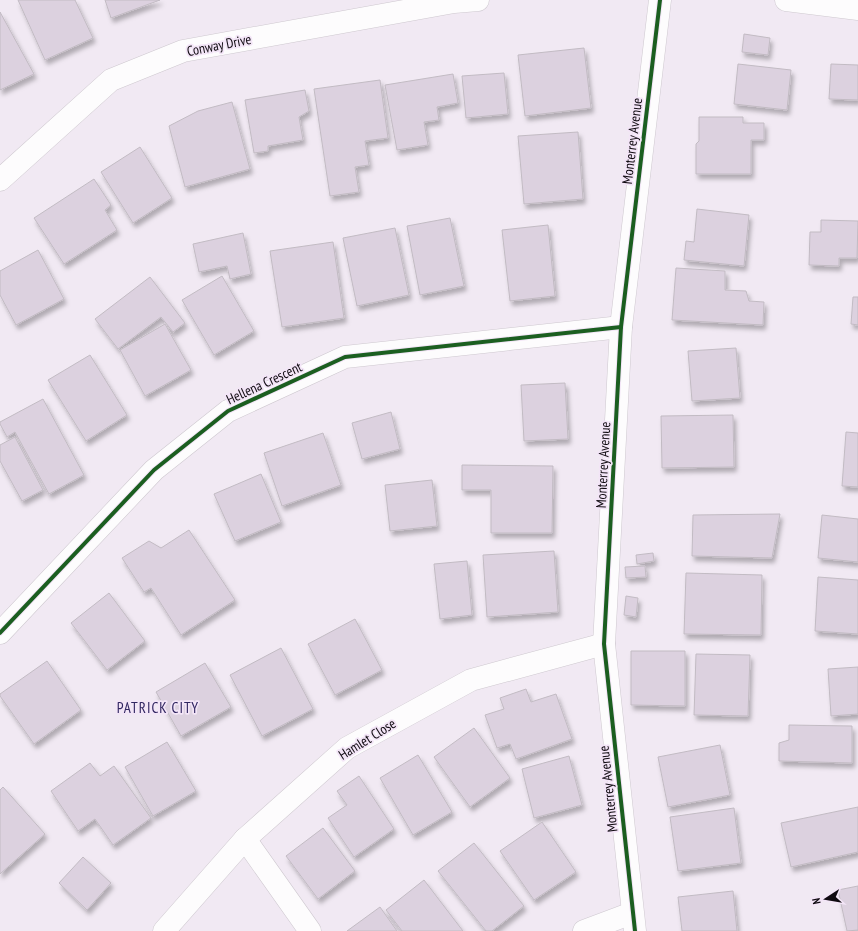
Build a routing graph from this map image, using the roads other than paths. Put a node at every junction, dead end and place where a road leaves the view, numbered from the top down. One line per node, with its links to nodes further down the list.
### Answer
1 (478, 0): 5 (street, Conway Drive)
2 (660, 0): 6 (street, Monterrey Avenue)
3 (786, 0): 4 (street)
4 (858, 8)
5 (0, 180)
6 (621, 327): 7 (street, Hellena Crescent); 8 (street, Monterrey Avenue)
7 (0, 633)
8 (604, 644): 9 (street, Hamlet Close); 10 (street, Monterrey Avenue)
9 (245, 839): 11 (street, Hamlet Close); 12 (street)
10 (634, 922): 13 (street)
11 (164, 931)
12 (310, 931)
13 (584, 931)

